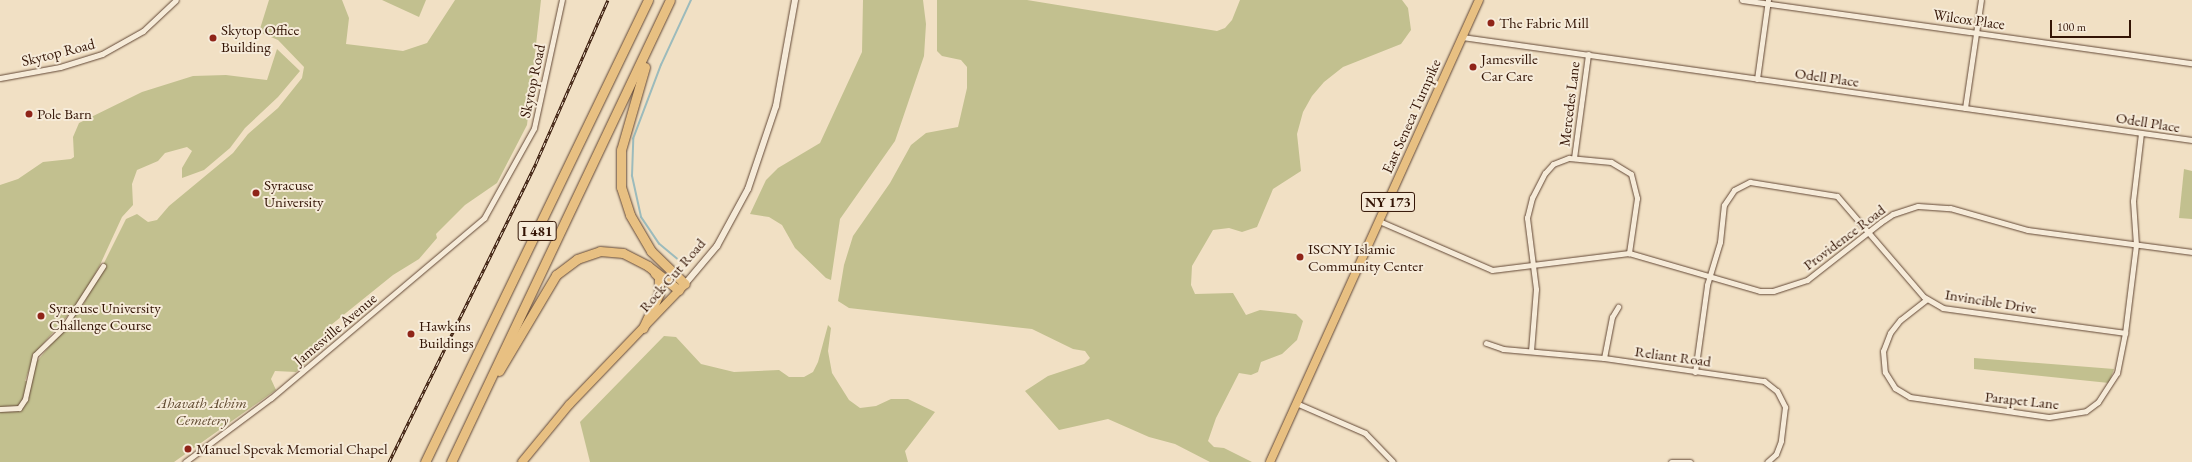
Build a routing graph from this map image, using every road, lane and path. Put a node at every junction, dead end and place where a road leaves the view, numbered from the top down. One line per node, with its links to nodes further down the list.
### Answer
1 (176, 0): 14 (street, Skytop Road)
2 (562, 0): 20 (street, Skytop Road)
3 (648, 0): 43 (highway, I 481)
4 (670, 0): 30 (highway); 41 (highway, I 481)
5 (795, 0): 30 (street, Rock Cut Road)
6 (1479, 0): 11 (main road, East Seneca Turnpike / NY 173)
7 (1742, 0): 9 (street, Wilcox Place)
8 (1981, 0): 10 (street)
9 (1768, 2): 10 (street, Wilcox Place); 15 (street)
10 (1977, 32): 13 (street, Wilcox Place); 16 (street)
11 (1462, 37): 12 (street, Odell Place); 21 (main road, East Seneca Turnpike / NY 173)
12 (1588, 54): 15 (street, Odell Place); 19 (street, Mercedes Lane)
13 (2192, 63)
14 (0, 78)
15 (1757, 79): 16 (street, Odell Place)
16 (1965, 108): 17 (street, Odell Place)
17 (2141, 133): 18 (street, Odell Place); 23 (street, Parapet Lane)
18 (2191, 140)
19 (1574, 158): 25 (street); 28 (street)
20 (493, 206): 42 (street, Jamesville Avenue)
21 (1379, 222): 28 (street, Providence Road); 39 (main road, East Seneca Turnpike / NY 173)
22 (1870, 231): 23 (street, Providence Road); 29 (street, Providence Road); 29 (street, Invincible Drive); 31 (street, Invincible Drive)
23 (2136, 246): 24 (street, Providence Road); 34 (street, Parapet Lane)
24 (2192, 252)
25 (1629, 253): 28 (street, Providence Road); 29 (street, Providence Road)
26 (103, 266): 40 (street)
27 (648, 266): 30 (highway); 33 (highway); 41 (highway)
28 (1534, 266): 36 (street)
29 (1709, 279): 38 (street, Invincible Drive)
30 (682, 287): 33 (main road, Rock Cut Road)
31 (1927, 300): 34 (street, Invincible Drive); 34 (street, Parapet Lane)
32 (1618, 307): 37 (street)
33 (643, 328): 45 (main road, Rock Cut Road)
34 (2125, 333)
35 (1486, 342): 36 (street, Reliant Road)
36 (1531, 352): 37 (street, Reliant Road)
37 (1604, 358): 38 (street, Reliant Road)
38 (1695, 372): 50 (street, Reliant Road)
39 (1296, 403): 46 (main road, East Seneca Turnpike / NY 173); 47 (street)
40 (0, 408)
41 (456, 451): 44 (highway, I 481)
42 (185, 462)
43 (425, 462)
44 (451, 462)
45 (522, 462)
46 (1270, 462)
47 (1393, 462)
48 (1671, 462): 49 (street)
49 (1690, 462)
50 (1768, 462)

